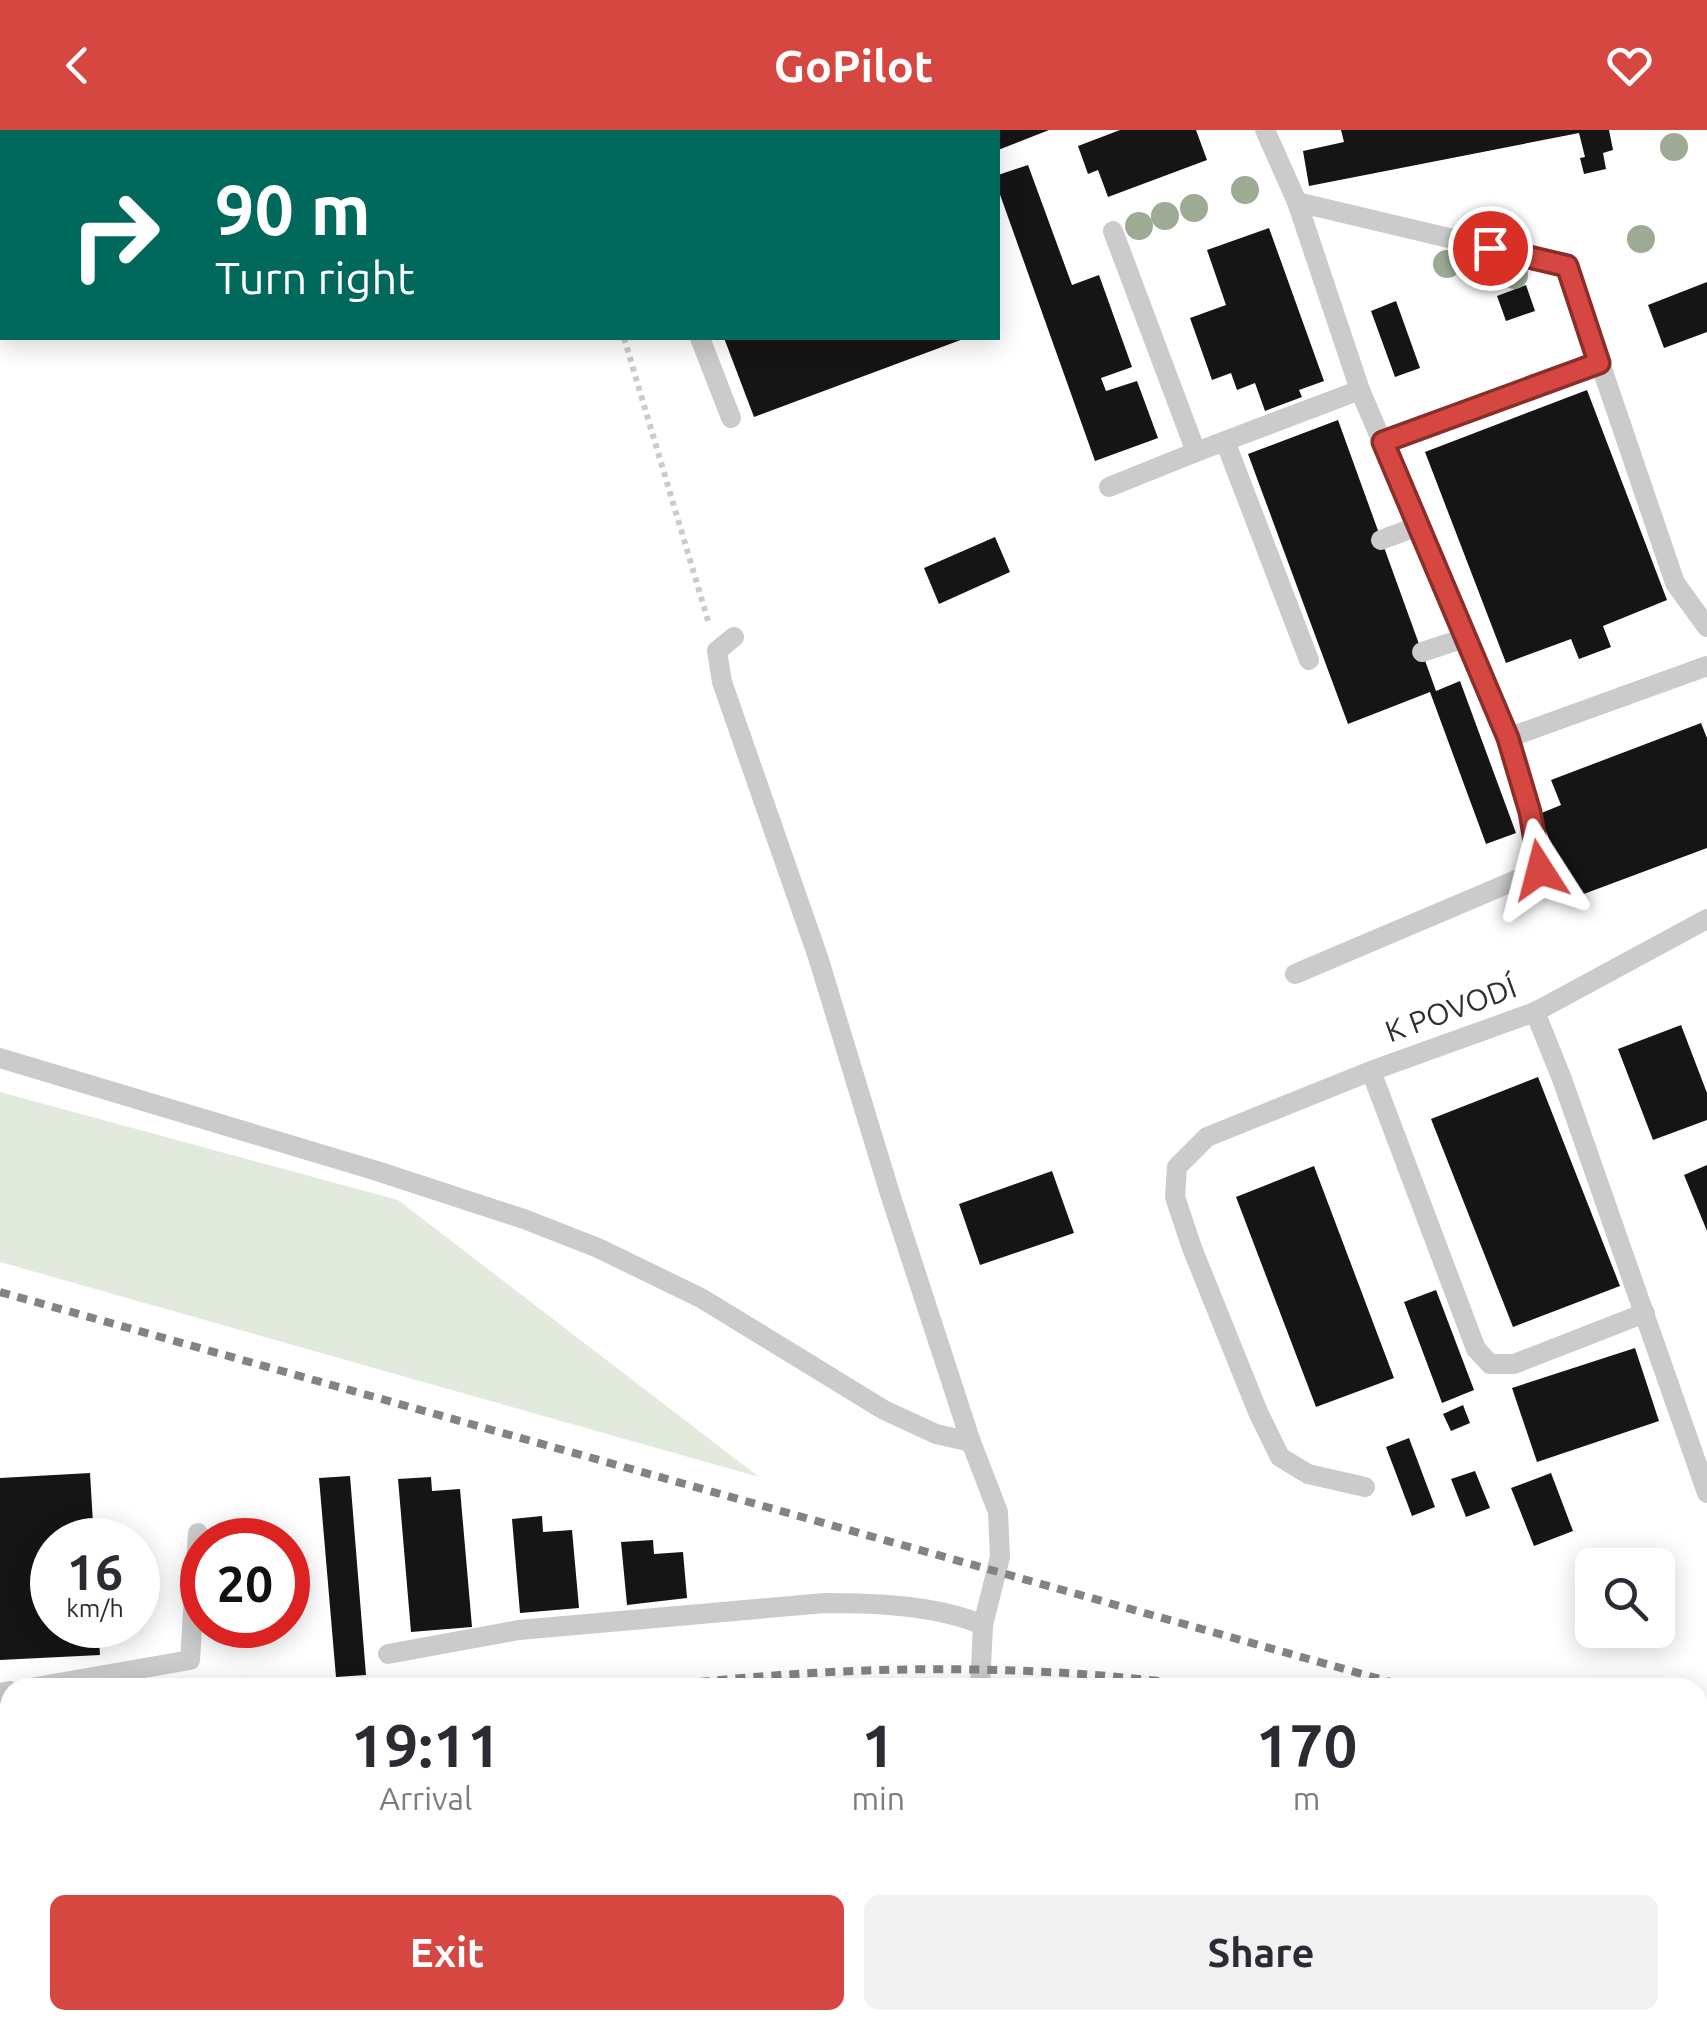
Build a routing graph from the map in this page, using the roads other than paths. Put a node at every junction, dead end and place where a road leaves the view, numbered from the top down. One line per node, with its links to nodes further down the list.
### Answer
1 (1266, 130): 2 (lane)
2 (1297, 202): 5 (lane); 6 (lane)
3 (1113, 231): 10 (lane)
4 (701, 340): 7 (lane)
5 (1599, 363): 9 (lane); 14 (lane)
6 (1360, 390): 8 (lane); 9 (lane)
7 (732, 418)
8 (1226, 441): 10 (lane); 18 (lane)
9 (1383, 442): 12 (lane)
10 (1196, 452): 11 (lane)
11 (1108, 486)
12 (1418, 526): 13 (lane); 16 (lane)
13 (1381, 540)
14 (1707, 626)
15 (734, 637): 27 (lane)
16 (1465, 638): 17 (lane); 20 (lane)
17 (1422, 652)
18 (1309, 660)
19 (1707, 666): 20 (lane)
20 (1508, 738): 22 (lane)
21 (1707, 920): 23 (lane, K POVODÍ)
22 (1296, 974)
23 (1535, 1012): 25 (lane, K POVODÍ); 26 (lane)
24 (0, 1058): 27 (lane)
25 (1370, 1071): 26 (lane); 28 (lane, K POVODÍ)
26 (1644, 1313): 29 (lane)
27 (971, 1442): 30 (lane)
28 (1365, 1487)
29 (1707, 1493)
30 (983, 1625): 32 (lane); 34 (lane)
31 (191, 1648): 33 (lane)
32 (388, 1654)
33 (87, 1678)
34 (980, 1678)

